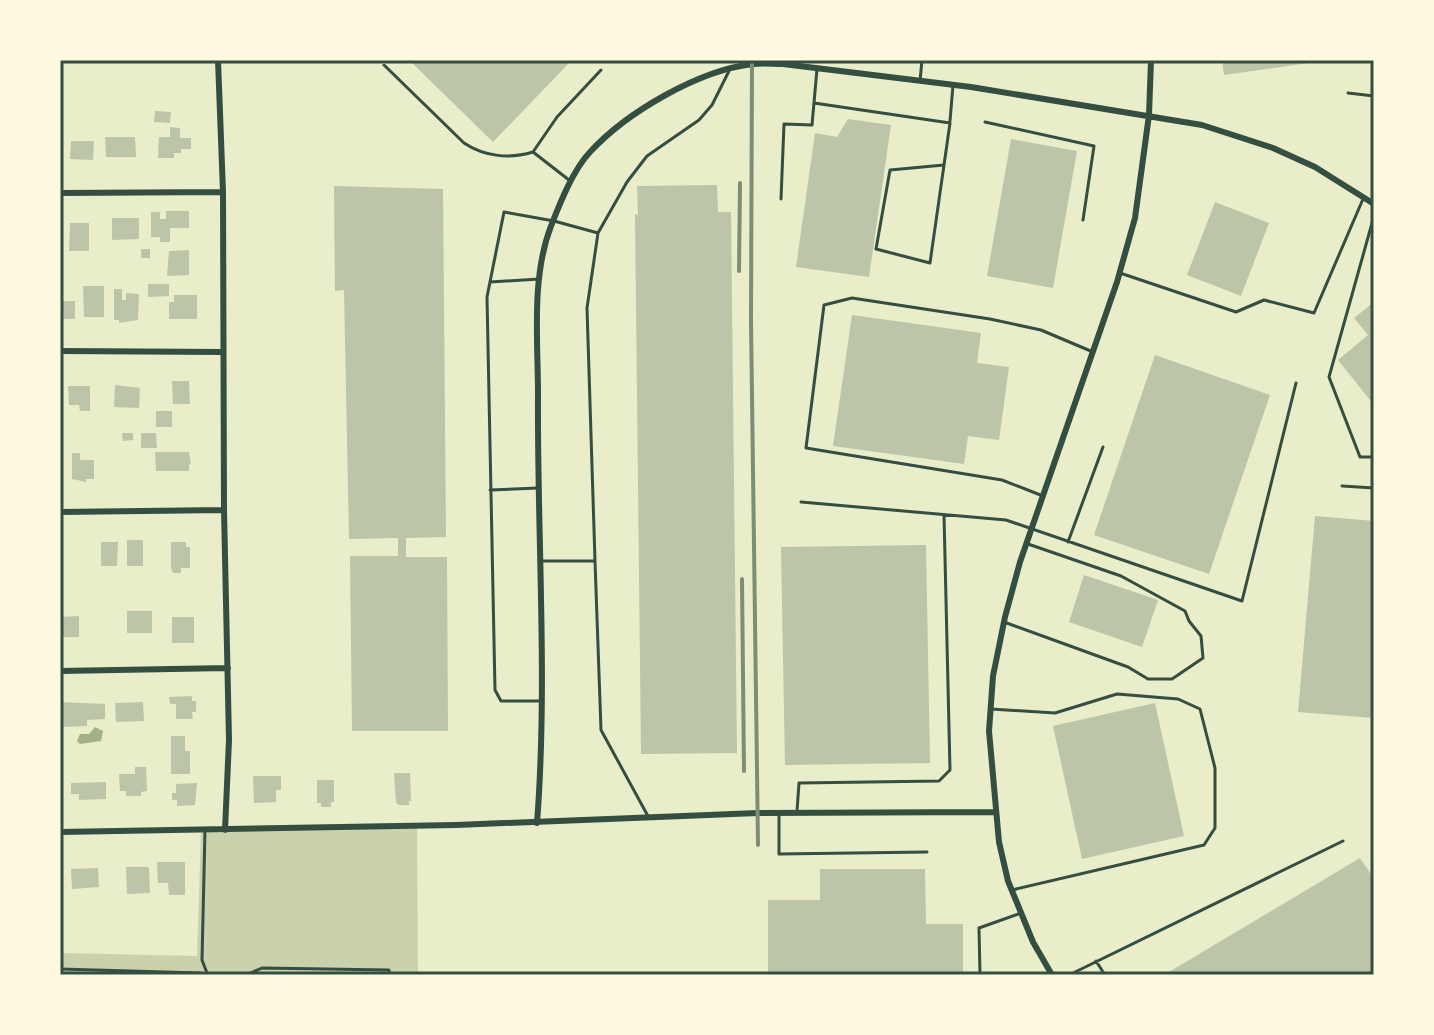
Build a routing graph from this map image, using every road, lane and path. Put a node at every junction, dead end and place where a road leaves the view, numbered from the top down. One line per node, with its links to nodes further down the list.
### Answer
1 (218, 60): 23 (street)
2 (733, 60): 8 (lane)
3 (833, 60): 11 (lane)
4 (922, 60): 12 (lane)
5 (1151, 60): 17 (street)
6 (759, 62): 8 (street); 9 (street)
7 (384, 65): 20 (lane)
8 (732, 69): 22 (street); 31 (lane)
9 (817, 69): 11 (street); 16 (lane)
10 (601, 70): 20 (lane)
11 (833, 71): 12 (street)
12 (920, 81): 13 (street)
13 (953, 85): 17 (street); 19 (lane)
14 (1348, 93): 15 (lane)
15 (1374, 96)
16 (814, 103): 19 (lane); 26 (lane)
17 (1149, 115): 25 (street); 32 (street)
18 (985, 122): 29 (lane)
19 (950, 123): 21 (lane)
20 (533, 152): 22 (lane)
21 (944, 165): 21 (lane)
22 (572, 182): 30 (street)
23 (223, 192): 24 (street); 36 (street)
24 (60, 193)
25 (1363, 197): 27 (street); 32 (lane)
26 (781, 199)
27 (1374, 204)
28 (1374, 216): 40 (lane)
29 (1083, 220)
30 (554, 221): 31 (lane); 33 (street); 34 (lane)
31 (598, 233): 54 (lane)
32 (1120, 273): 37 (street)
33 (539, 279): 34 (lane); 42 (street)
34 (489, 282): 44 (lane)
35 (60, 351): 36 (street)
36 (223, 352): 47 (street)
37 (1093, 352): 45 (street); 45 (lane)
38 (1296, 383): 51 (lane)
39 (1103, 447): 51 (lane)
40 (1374, 457)
41 (1342, 486): 43 (lane)
42 (538, 488): 44 (lane); 53 (street)
43 (1374, 488)
44 (490, 490): 58 (lane)
45 (1043, 496): 50 (street)
46 (801, 502): 49 (lane)
47 (224, 510): 48 (street); 56 (street)
48 (60, 512)
49 (944, 515): 50 (lane); 62 (lane)
50 (1031, 530): 51 (lane); 52 (street)
51 (1068, 542)
52 (1026, 544): 55 (street); 55 (lane)
53 (539, 561): 54 (lane); 58 (street)
54 (595, 561): 63 (lane)
55 (1004, 622): 59 (street)
56 (228, 668): 57 (street); 66 (street)
57 (60, 671)
58 (542, 701): 64 (street)
59 (991, 709): 60 (street); 70 (lane)
60 (995, 812): 62 (street); 70 (street)
61 (779, 813): 62 (street); 63 (street); 69 (lane)
62 (797, 813)
63 (649, 818): 64 (street)
64 (537, 823): 66 (street)
65 (205, 830): 66 (street); 67 (street); 74 (lane)
66 (225, 830)
67 (60, 832)
68 (1343, 841): 72 (lane)
69 (927, 852)
70 (1012, 890): 71 (street)
71 (1021, 913): 76 (lane); 77 (street)
72 (1096, 961): 78 (lane); 79 (lane)
73 (60, 969): 74 (path)
74 (209, 974): 75 (path)
75 (389, 975)
76 (980, 975)
77 (1052, 975)
78 (1069, 975)
79 (1105, 975)

